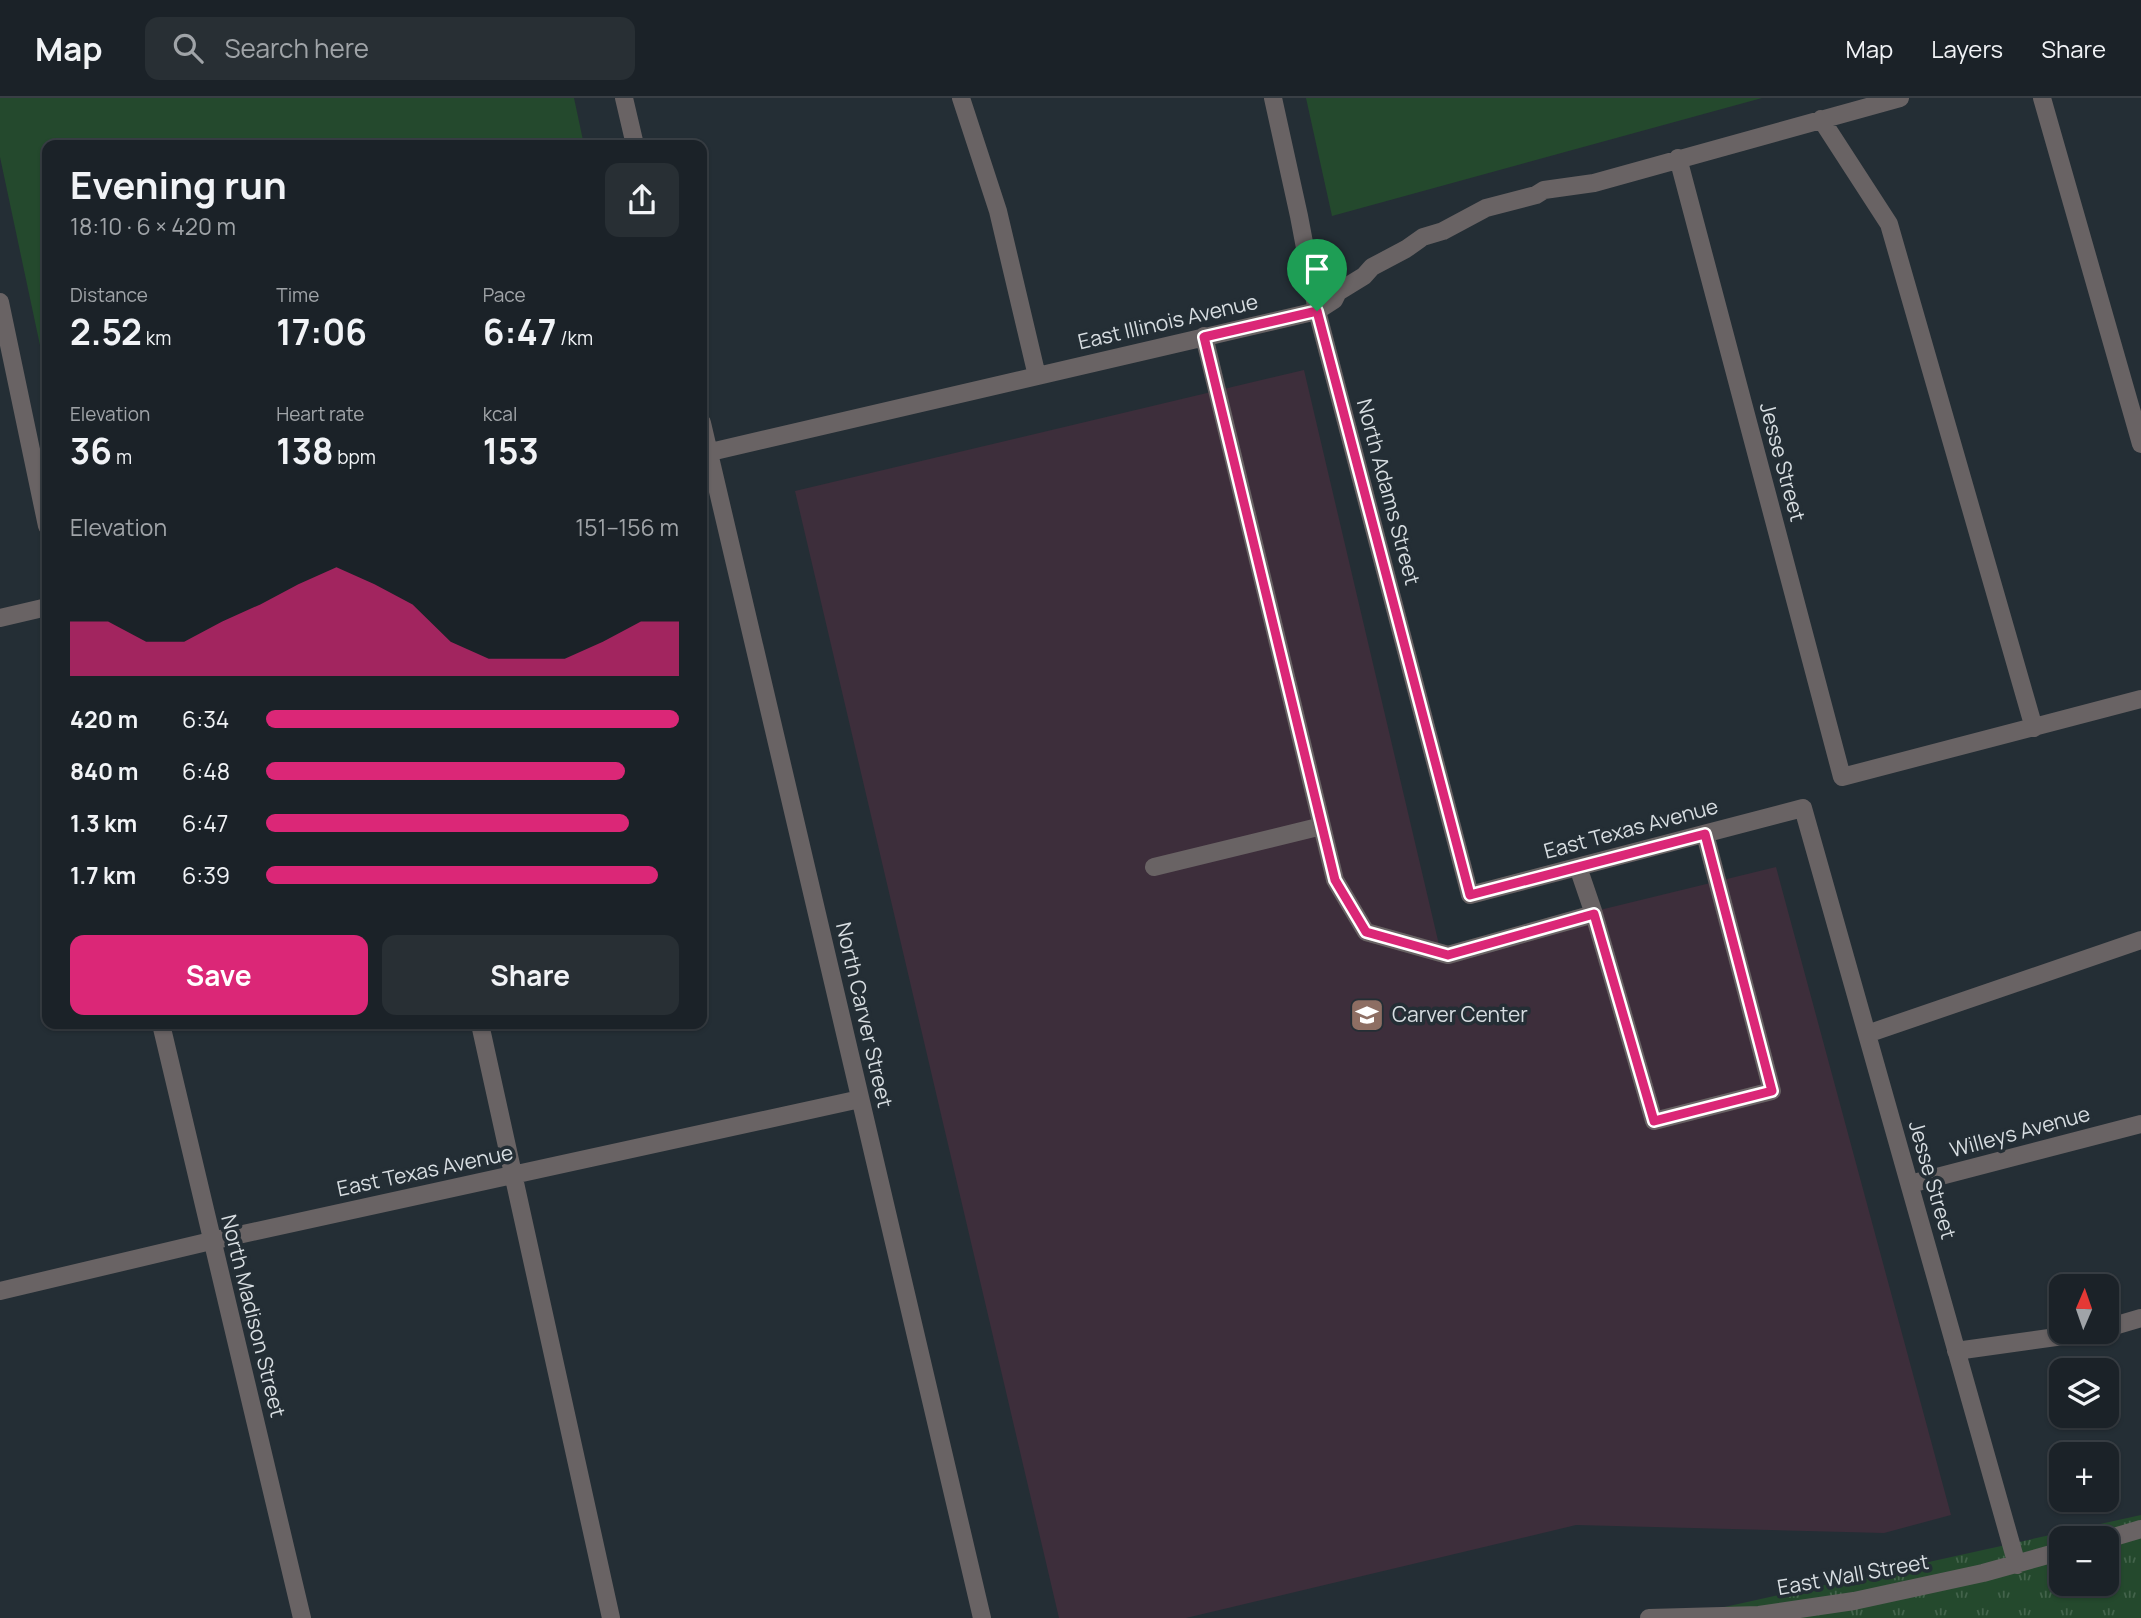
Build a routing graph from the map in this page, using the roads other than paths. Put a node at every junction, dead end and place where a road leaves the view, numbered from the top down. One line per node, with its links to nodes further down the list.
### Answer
1 (624, 98): 7 (street)
2 (961, 98): 12 (street)
3 (1273, 98): 10 (street, North Adams Street)
4 (1900, 98): 6 (street, East Illinois Avenue)
5 (2042, 98): 13 (street)
6 (1821, 119): 8 (street, East Illinois Avenue); 20 (street)
7 (634, 140)
8 (1678, 158): 10 (street, East Illinois Avenue); 20 (street, Jesse Street)
9 (0, 302): 16 (street)
10 (1317, 311): 11 (street, East Illinois Avenue); 26 (street, North Adams Street)
11 (1204, 337): 12 (street, East Illinois Avenue); 22 (street)
12 (1037, 376): 14 (street, East Illinois Avenue)
13 (2141, 444)
14 (707, 453)
15 (707, 461): 32 (street, North Carver Street)
16 (42, 502)
17 (42, 608): 18 (street)
18 (0, 618)
19 (2141, 699): 20 (street)
20 (2034, 727)
21 (1803, 808): 23 (street, East Texas Avenue); 31 (street, Jesse Street)
22 (1322, 826): 24 (street); 27 (street)
23 (1705, 834): 25 (street, East Texas Avenue); 27 (street)
24 (1154, 867)
25 (1578, 867): 26 (street, East Texas Avenue); 27 (street)
26 (1470, 895)
27 (1594, 914)
28 (2141, 940): 31 (street)
29 (162, 1029): 36 (street, North Madison Street)
30 (481, 1029): 34 (street)
31 (1867, 1034): 35 (street, Jesse Street)
32 (860, 1099): 34 (street, East Texas Avenue); 49 (street, North Carver Street)
33 (2141, 1124): 35 (street, Willeys Avenue)
34 (513, 1175): 36 (street, East Texas Avenue); 48 (street)
35 (1910, 1184): 41 (street, Jesse Street)
36 (211, 1241): 37 (street, East Texas Avenue); 47 (street, North Madison Street)
37 (0, 1291)
38 (2141, 1318): 39 (street)
39 (2119, 1324)
40 (2049, 1338): 41 (street)
41 (1956, 1351): 45 (street, Jesse Street)
42 (2141, 1529): 43 (street)
43 (2119, 1535)
44 (2049, 1555): 45 (street, East Wall Street)
45 (2017, 1565): 46 (street, East Wall Street)
46 (1684, 1617): 50 (street, East Wall Street)
47 (302, 1618)
48 (611, 1618)
49 (982, 1618)
50 (1648, 1618)

